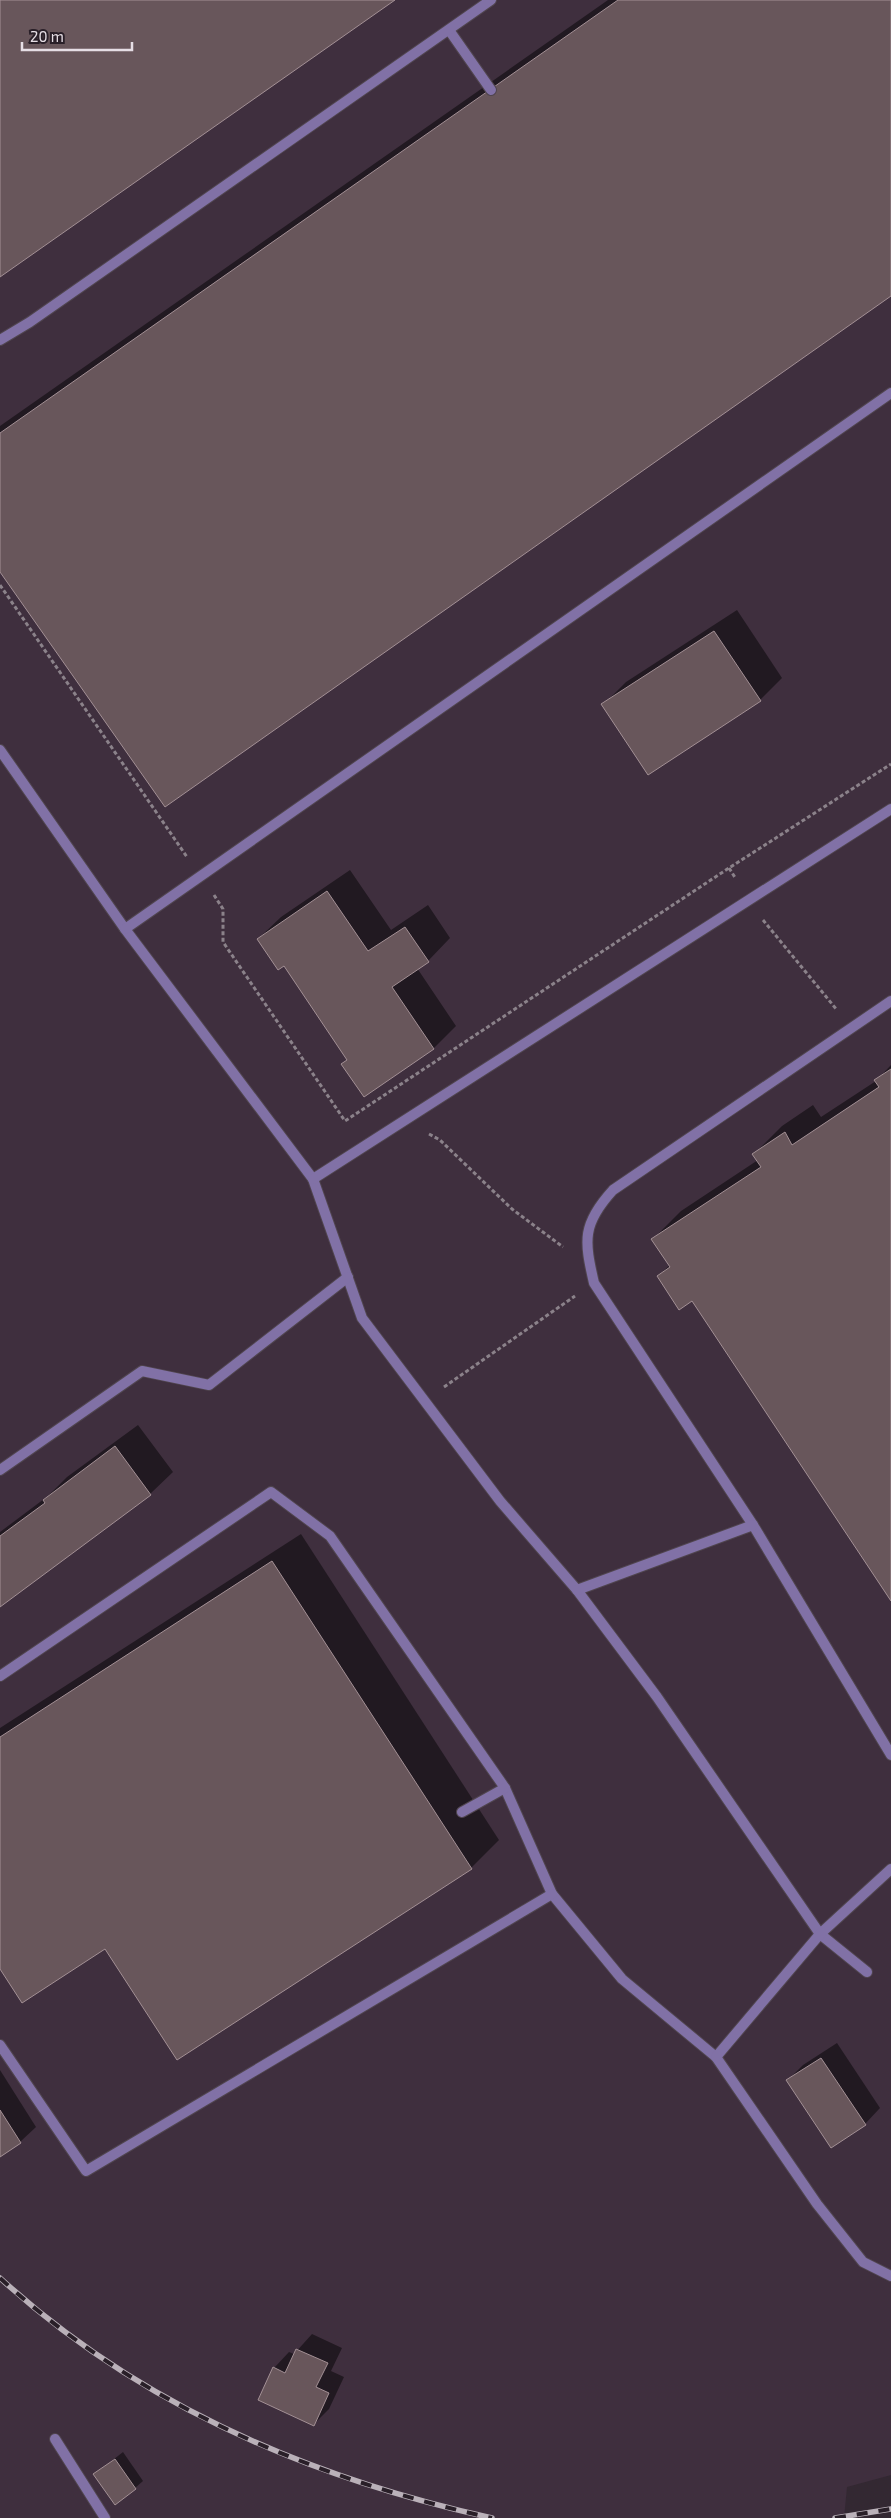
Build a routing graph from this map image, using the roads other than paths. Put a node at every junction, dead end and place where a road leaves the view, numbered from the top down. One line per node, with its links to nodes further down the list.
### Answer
1 (491, 0): 2 (lane)
2 (448, 30): 3 (lane); 4 (lane)
3 (491, 90)
4 (0, 340)
5 (891, 393): 8 (lane)
6 (0, 750): 8 (lane)
7 (891, 809): 10 (lane)
8 (124, 929): 10 (lane)
9 (891, 1001): 13 (lane)
10 (313, 1179): 11 (lane)
11 (348, 1276): 12 (lane); 14 (lane)
12 (0, 1470)
13 (753, 1525): 14 (lane); 16 (lane)
14 (577, 1590): 21 (lane)
15 (0, 1676): 17 (lane)
16 (891, 1754)
17 (505, 1788): 18 (lane); 20 (lane)
18 (462, 1812)
19 (891, 1869): 21 (lane)
20 (552, 1894): 23 (lane); 24 (lane)
21 (820, 1934): 22 (lane); 24 (lane)
22 (867, 1972)
23 (0, 2045)
24 (716, 2057): 25 (lane)
25 (891, 2276)
26 (55, 2439): 27 (lane)
27 (105, 2518)

